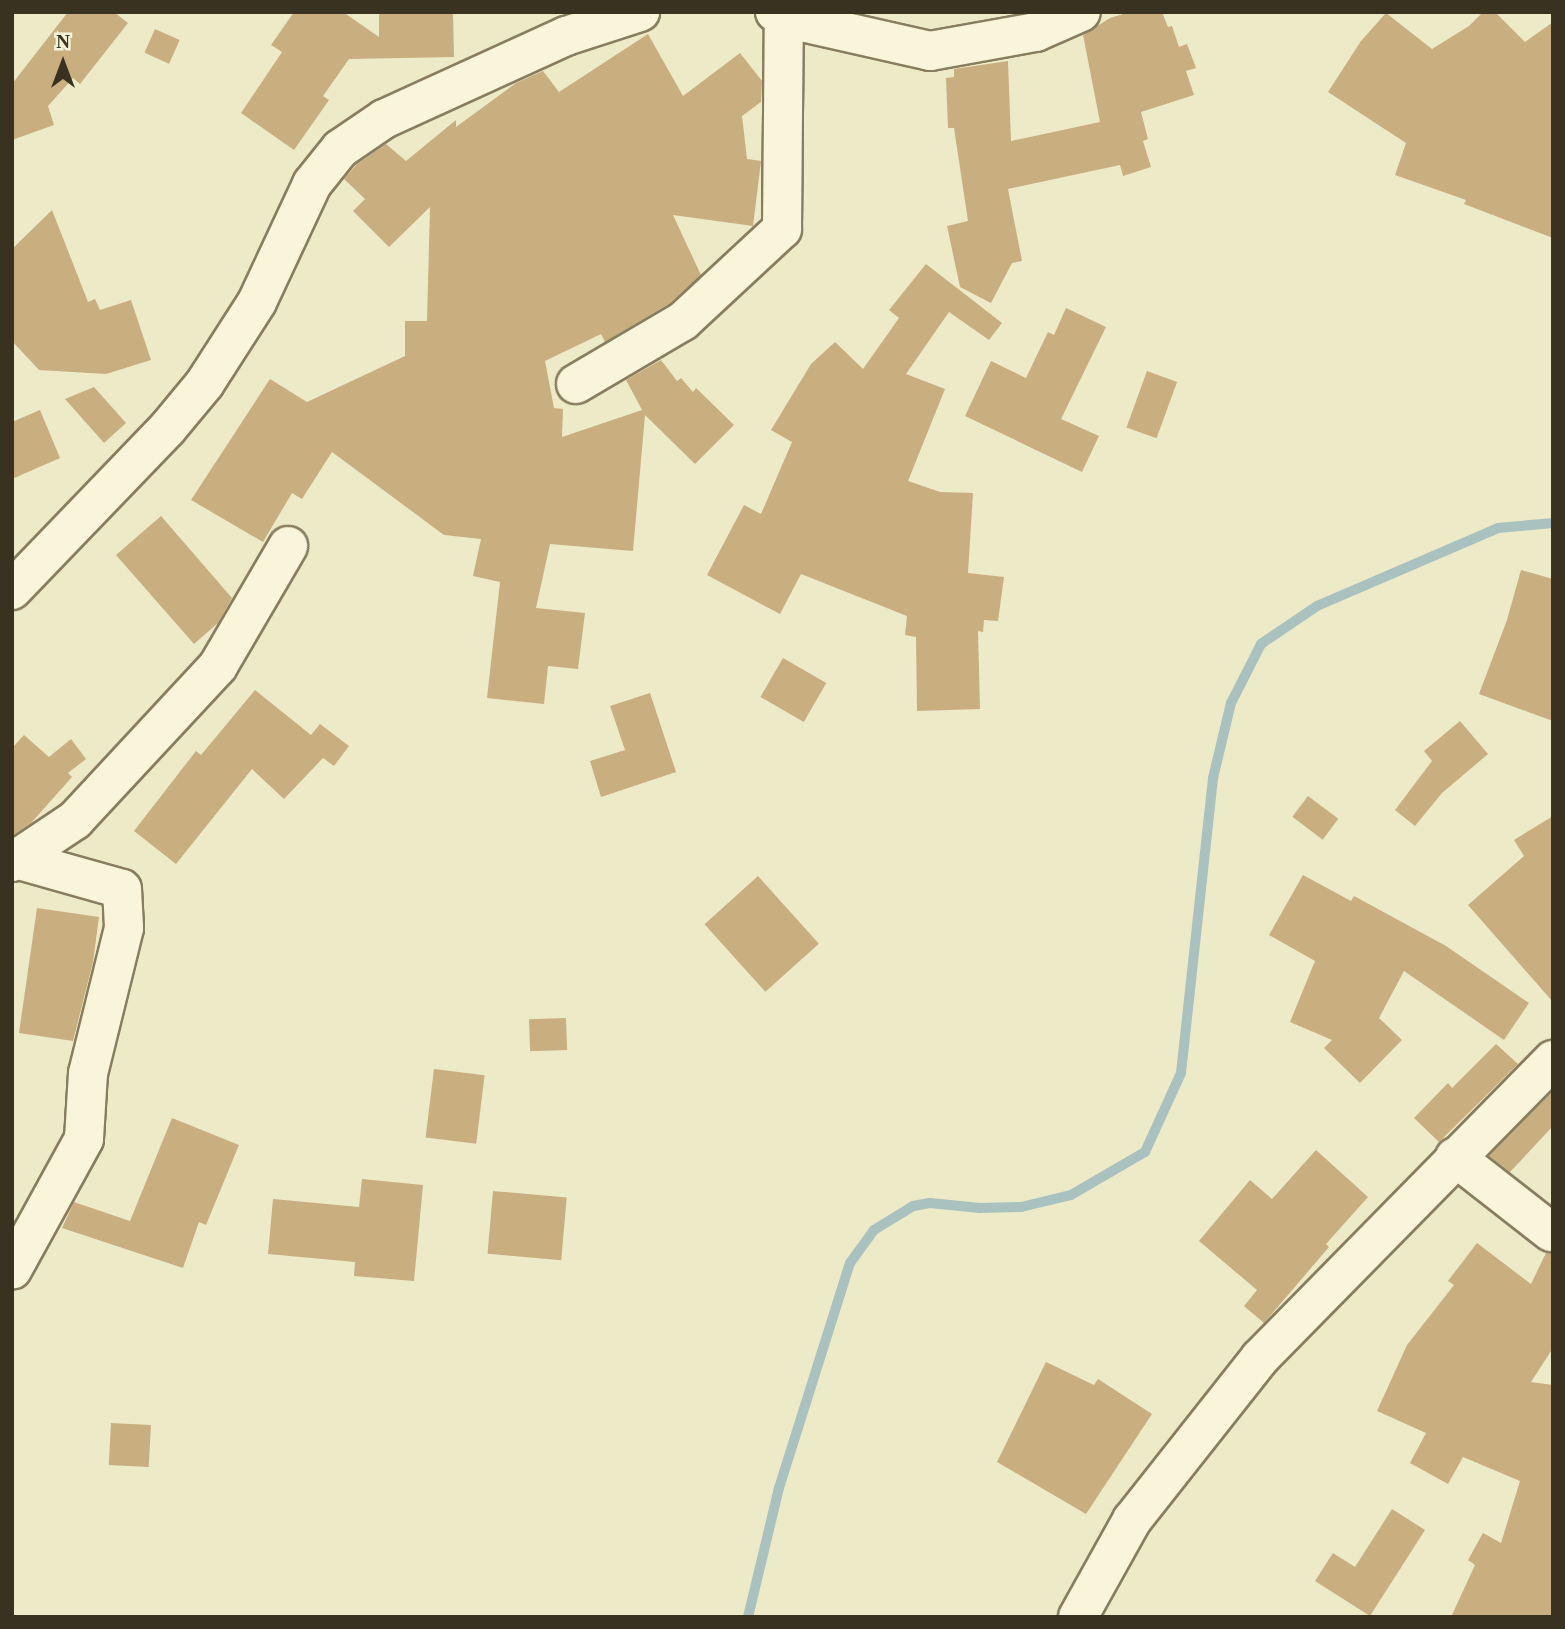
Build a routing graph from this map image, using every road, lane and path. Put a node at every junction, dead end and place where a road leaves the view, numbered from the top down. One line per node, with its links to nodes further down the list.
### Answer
1 (640, 12): 6 (street)
2 (1081, 12): 3 (street)
3 (779, 15): 4 (street)
4 (576, 384)
5 (288, 546): 7 (street)
6 (12, 590)
7 (14, 859): 11 (street)
8 (1553, 1060): 9 (street)
9 (1455, 1157): 10 (street); 12 (street)
10 (1551, 1233)
11 (12, 1270)
12 (1078, 1617)

